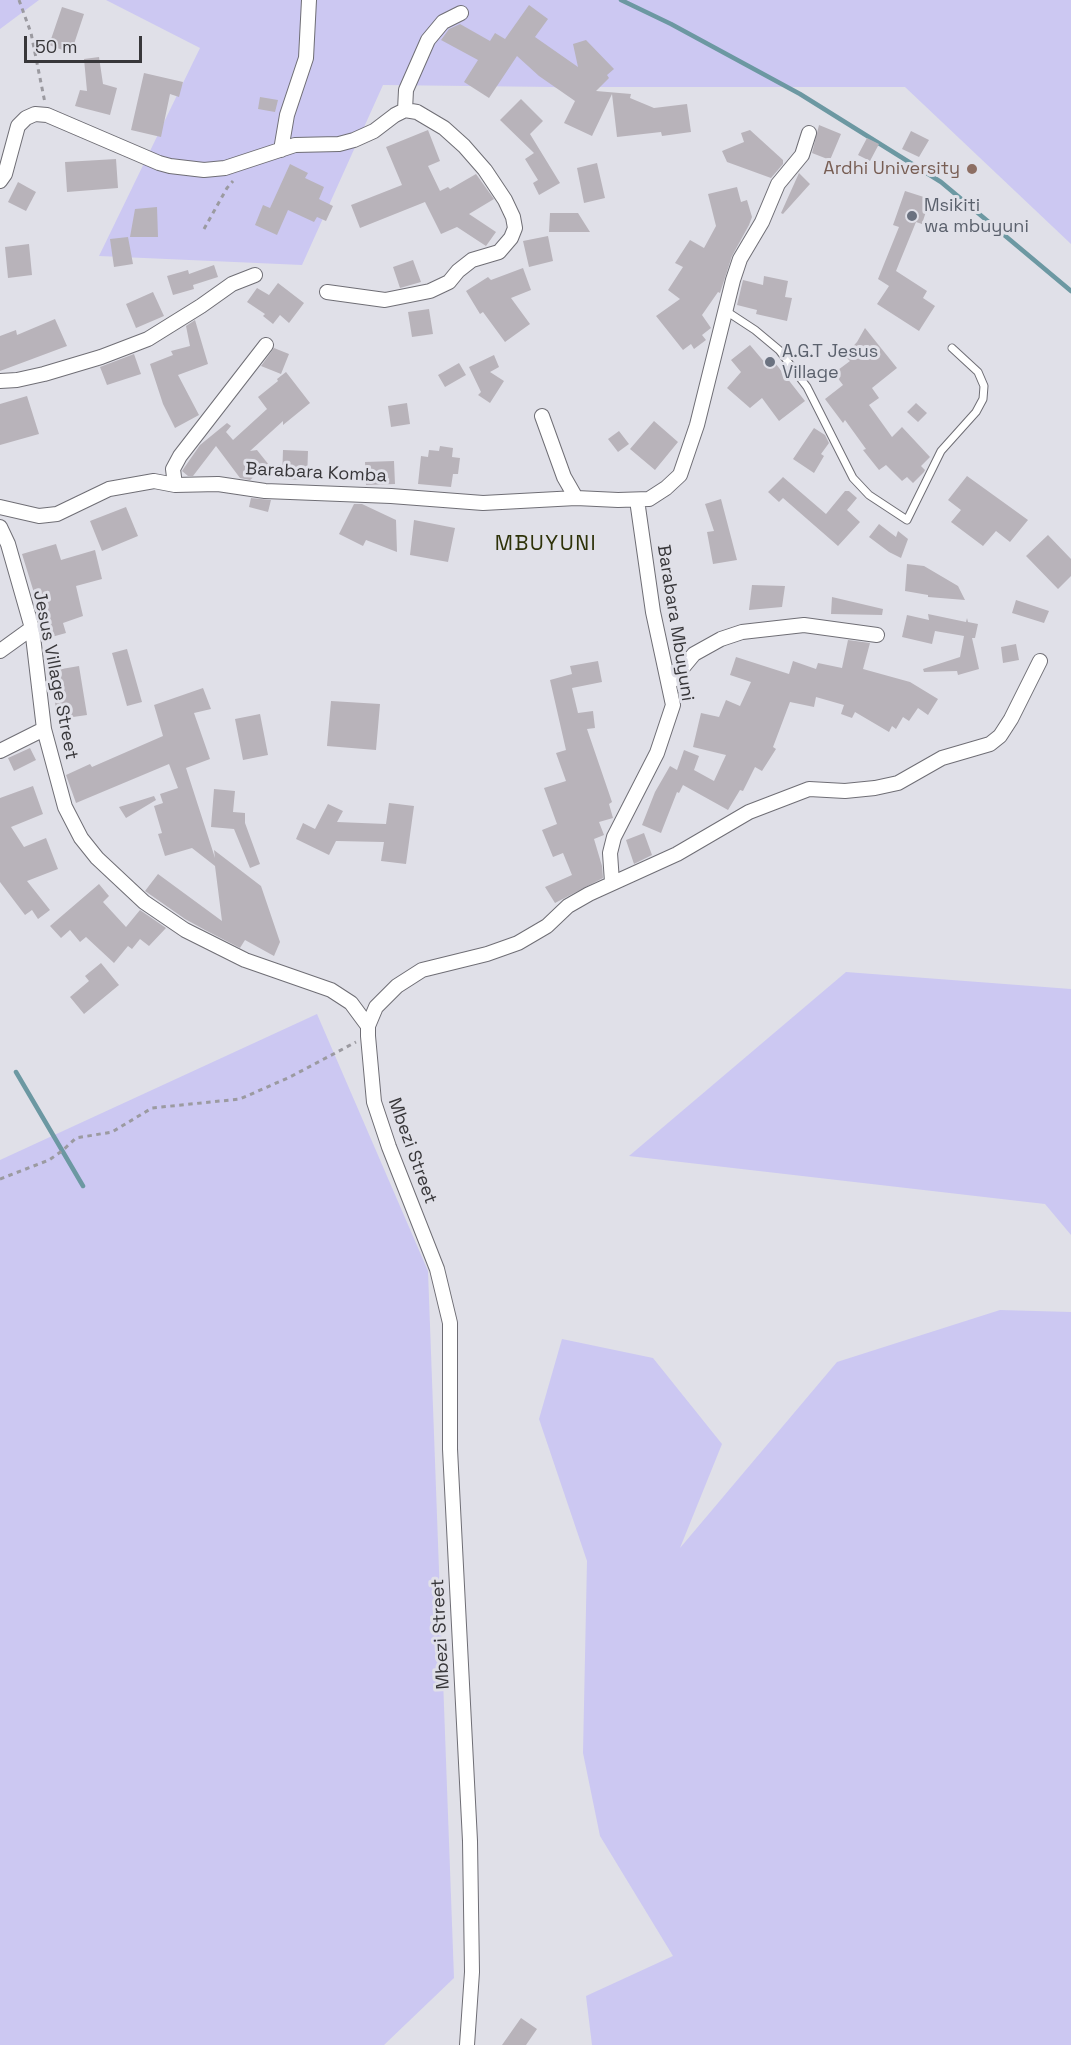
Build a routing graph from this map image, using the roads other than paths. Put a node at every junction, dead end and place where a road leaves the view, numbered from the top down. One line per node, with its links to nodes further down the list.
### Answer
1 (309, 0): 5 (street)
2 (461, 13): 3 (street)
3 (405, 110): 5 (street); 8 (street)
4 (809, 133): 9 (street)
5 (281, 150): 6 (street)
6 (0, 181)
7 (255, 274): 12 (street)
8 (327, 292)
9 (726, 311): 11 (lane); 16 (street)
10 (266, 345): 14 (street)
11 (952, 348)
12 (0, 381)
13 (542, 416): 15 (street)
14 (175, 484): 15 (street, Barabara Komba); 17 (street, Barabara Komba)
15 (576, 498): 16 (street, Barabara Komba)
16 (636, 500): 23 (street, Barabara Mbuyuni)
17 (0, 507)
18 (0, 527): 19 (street, Jesus Village Street)
19 (32, 628): 21 (street); 24 (street, Jesus Village Street)
20 (877, 635): 23 (street)
21 (0, 651)
22 (1040, 661): 26 (street)
23 (670, 683): 26 (street, Barabara Mbuyuni)
24 (44, 729): 25 (street); 27 (street, Jesus Village Street)
25 (0, 751)
26 (612, 882): 27 (street)
27 (368, 1031): 28 (street, Mbezi Street)
28 (467, 2045)

